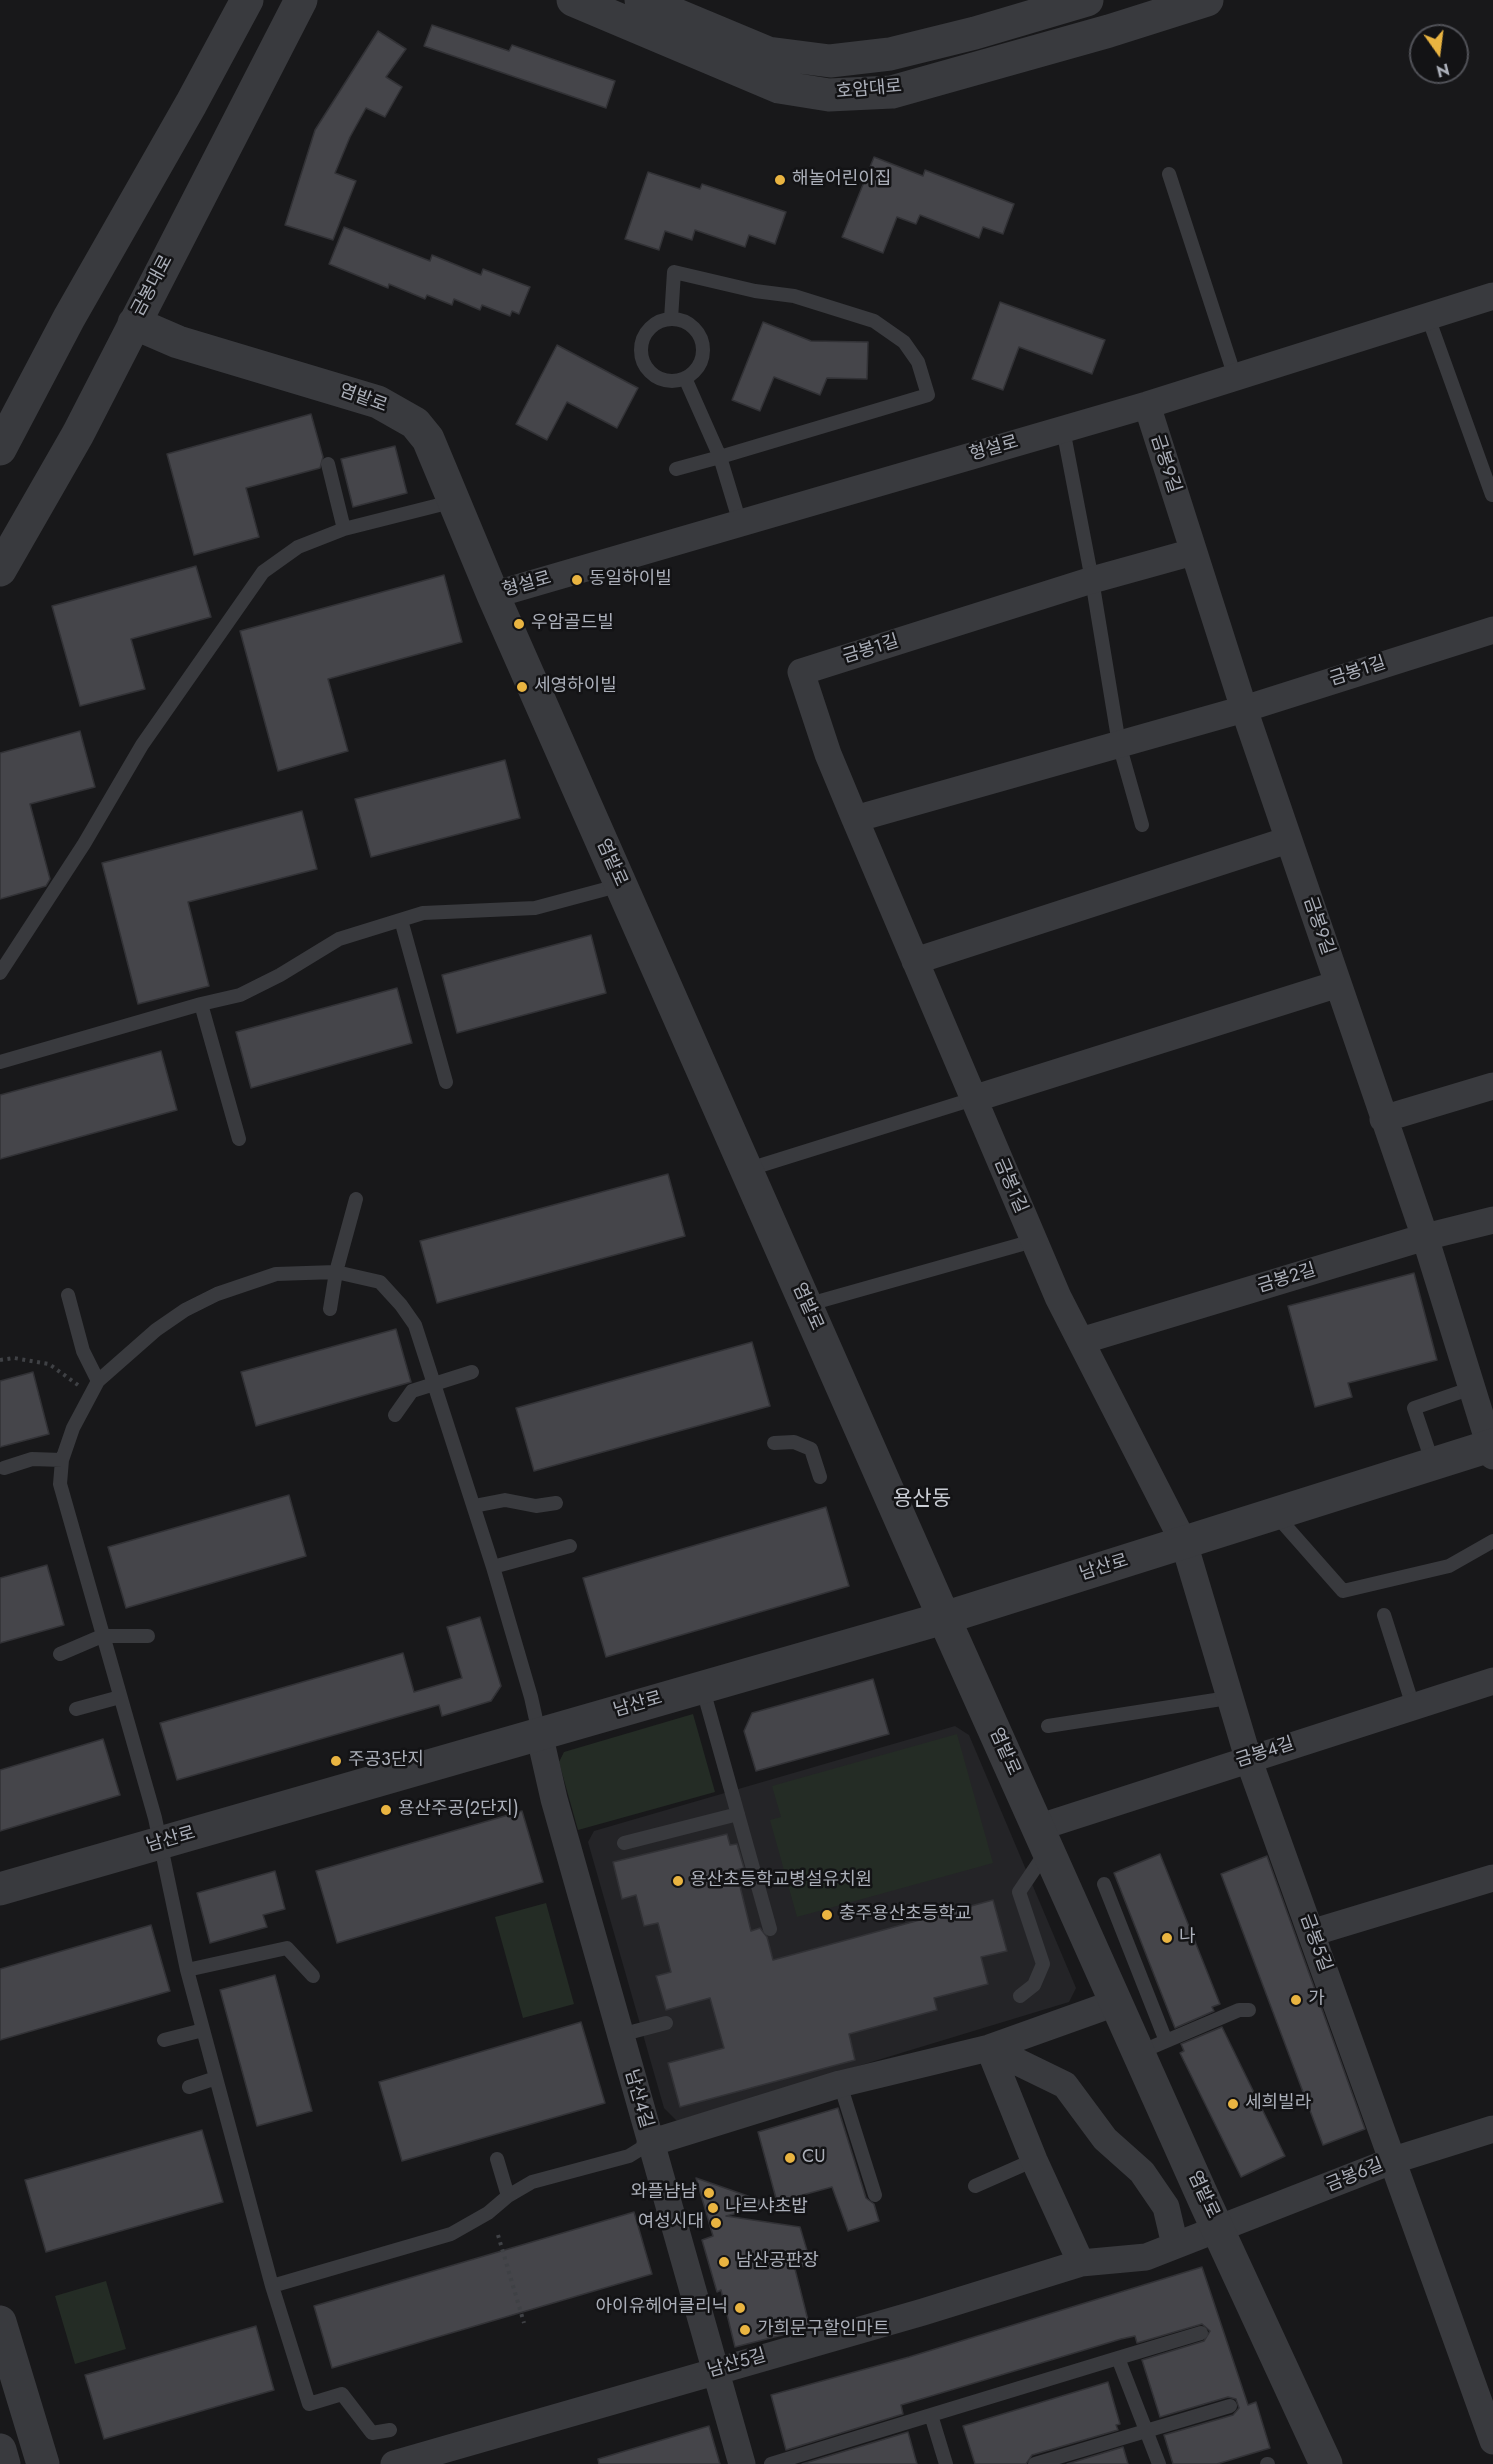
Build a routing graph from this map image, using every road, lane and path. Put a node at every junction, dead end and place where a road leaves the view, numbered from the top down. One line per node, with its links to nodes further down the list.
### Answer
1 (247, 0): 17 (street)
2 (321, 0): 7 (street)
3 (573, 0): 6 (street, 호암대로)
4 (641, 0): 5 (street, 호암대로)
5 (1087, 0)
6 (1207, 0)
7 (295, 10): 12 (street, 금봉대로)
8 (1169, 174): 13 (lane)
9 (1493, 296): 10 (street, 형설로)
10 (1428, 317): 13 (street, 형설로); 21 (lane)
11 (671, 319): 14 (lane); 14 (lane); 18 (lane)
12 (134, 323): 22 (street, 염밭로); 26 (street, 금봉대로)
13 (1235, 377): 15 (street, 형설로)
14 (685, 378): 18 (lane)
15 (1147, 405): 16 (street, 형설로); 25 (street, 금봉9길)
16 (1063, 429): 23 (street, 형설로); 27 (lane)
17 (0, 449)
18 (720, 457): 20 (lane); 23 (lane)
19 (328, 464): 24 (lane)
20 (676, 469)
21 (1492, 495)
22 (455, 501): 24 (lane); 28 (street, 염밭로)
23 (740, 523): 28 (street, 형설로)
24 (344, 529): 38 (lane)
25 (1193, 552): 27 (street, 금봉1길); 30 (street, 금봉9길)
26 (0, 570)
27 (1092, 580): 31 (lane); 32 (street, 금봉1길)
28 (493, 594): 35 (street, 염밭로)
29 (1493, 630): 30 (street, 금봉1길)
30 (1244, 709): 31 (street, 금봉1길); 34 (street, 금봉9길)
31 (1119, 744): 32 (street, 금봉1길); 33 (lane)
32 (855, 819): 37 (street, 금봉1길)
33 (1142, 825)
34 (1288, 840): 37 (street); 39 (street, 금봉9길)
35 (621, 885): 36 (lane); 47 (street, 염밭로)
36 (401, 920): 40 (lane); 42 (lane)
37 (915, 962): 44 (street, 금봉1길)
38 (0, 973)
39 (1338, 984): 44 (street); 45 (street, 금봉9길)
40 (201, 1004): 41 (lane); 46 (lane)
41 (0, 1062)
42 (446, 1082)
43 (1493, 1086): 45 (street)
44 (973, 1099): 47 (lane); 51 (street, 금봉1길)
45 (1383, 1119): 50 (street, 금봉9길)
46 (239, 1139)
47 (746, 1170): 54 (street, 염밭로)
48 (356, 1199): 52 (lane)
49 (1493, 1220): 50 (street, 금봉2길)
50 (1425, 1237): 56 (street, 금봉2길); 61 (street, 금봉9길)
51 (1033, 1241): 54 (lane); 56 (street, 금봉1길)
52 (336, 1272): 55 (lane); 59 (lane); 60 (lane)
53 (68, 1295): 59 (lane)
54 (806, 1305): 78 (street, 염밭로)
55 (330, 1309)
56 (1081, 1341): 74 (street, 금봉1길)
57 (0, 1360): 62 (path)
58 (472, 1372): 60 (lane)
59 (98, 1381): 62 (lane)
60 (435, 1384): 63 (lane); 71 (lane)
61 (1472, 1388): 65 (street, 금봉9길); 67 (lane)
62 (91, 1394): 66 (lane)
63 (395, 1415)
64 (774, 1443): 69 (lane)
65 (1492, 1449): 67 (street, 남산로)
66 (62, 1460): 68 (lane); 79 (lane)
67 (1433, 1465): 72 (street, 남산로)
68 (4, 1468)
69 (820, 1477)
70 (556, 1503): 71 (lane)
71 (474, 1506): 76 (lane)
72 (1274, 1513): 73 (lane); 74 (street, 남산로)
73 (1493, 1541)
74 (1184, 1543): 78 (street, 남산로); 85 (street, 금봉5길)
75 (570, 1546): 76 (lane)
76 (493, 1567): 89 (lane)
77 (1384, 1615): 86 (lane)
78 (944, 1618): 83 (street, 남산로); 92 (street, 염밭로)
79 (102, 1636): 80 (lane); 81 (lane); 84 (lane)
80 (148, 1636)
81 (60, 1654)
82 (1493, 1681): 86 (street, 금봉4길)
83 (702, 1686): 89 (street, 남산로); 91 (lane)
84 (120, 1697): 87 (lane); 94 (lane)
85 (1228, 1698): 88 (lane); 90 (street, 금봉5길)
86 (1413, 1706): 90 (street, 금봉4길)
87 (76, 1709)
88 (1048, 1726)
89 (538, 1733): 94 (street, 남산로); 107 (street, 남산4길)
90 (1248, 1758): 92 (street, 금봉4길); 99 (street, 금봉5길)
91 (738, 1814): 93 (lane); 98 (lane)
92 (1042, 1839): 102 (lane); 103 (street, 염밭로)
93 (624, 1843)
94 (160, 1844): 97 (street, 남산로); 100 (lane)
95 (1493, 1878): 99 (street)
96 (1104, 1884): 109 (lane)
97 (0, 1889)
98 (770, 1929)
99 (1311, 1933): 118 (street, 금봉5길)
100 (186, 1970): 101 (lane); 106 (lane)
101 (313, 1976)
102 (1020, 1996)
103 (1115, 2003): 109 (street, 염밭로); 110 (street)
104 (1249, 2010): 109 (lane)
105 (666, 2023): 107 (lane)
106 (203, 2030): 108 (lane); 111 (lane)
107 (620, 2035): 115 (street, 남산4길)
108 (164, 2040)
109 (1152, 2047): 122 (street, 염밭로)
110 (989, 2048): 112 (street); 117 (street); 124 (street)
111 (216, 2078): 113 (lane); 126 (lane)
112 (840, 2084): 115 (street); 120 (lane)
113 (189, 2087)
114 (1493, 2129): 118 (street, 금봉6길)
115 (650, 2143): 121 (lane); 131 (street, 남산4길)
116 (497, 2159): 121 (lane)
117 (1034, 2160): 119 (lane); 125 (street)
118 (1394, 2160): 122 (street, 금봉6길); 136 (street, 금봉5길)
119 (975, 2186)
120 (875, 2195)
121 (508, 2196): 126 (lane)
122 (1219, 2230): 124 (street, 남산5길); 146 (street, 염밭로)
123 (498, 2235): 128 (path)
124 (1174, 2246): 125 (street, 남산5길)
125 (1080, 2263): 131 (street, 남산5길)
126 (272, 2286): 134 (lane)
127 (0, 2322): 139 (street)
128 (524, 2323)
129 (1202, 2333): 130 (lane)
130 (1118, 2358): 133 (lane); 135 (lane)
131 (714, 2371): 140 (street, 남산5길); 141 (street, 남산4길)
132 (1230, 2406): 135 (lane)
133 (931, 2415): 142 (lane); 143 (lane)
134 (390, 2430)
135 (1146, 2430): 144 (lane); 145 (lane)
136 (1492, 2437)
137 (0, 2450): 138 (street)
138 (4, 2464)
139 (43, 2464)
140 (394, 2464)
141 (742, 2464)
142 (771, 2464)
143 (946, 2464)
144 (1035, 2464)
145 (1159, 2464)
146 (1326, 2464)

